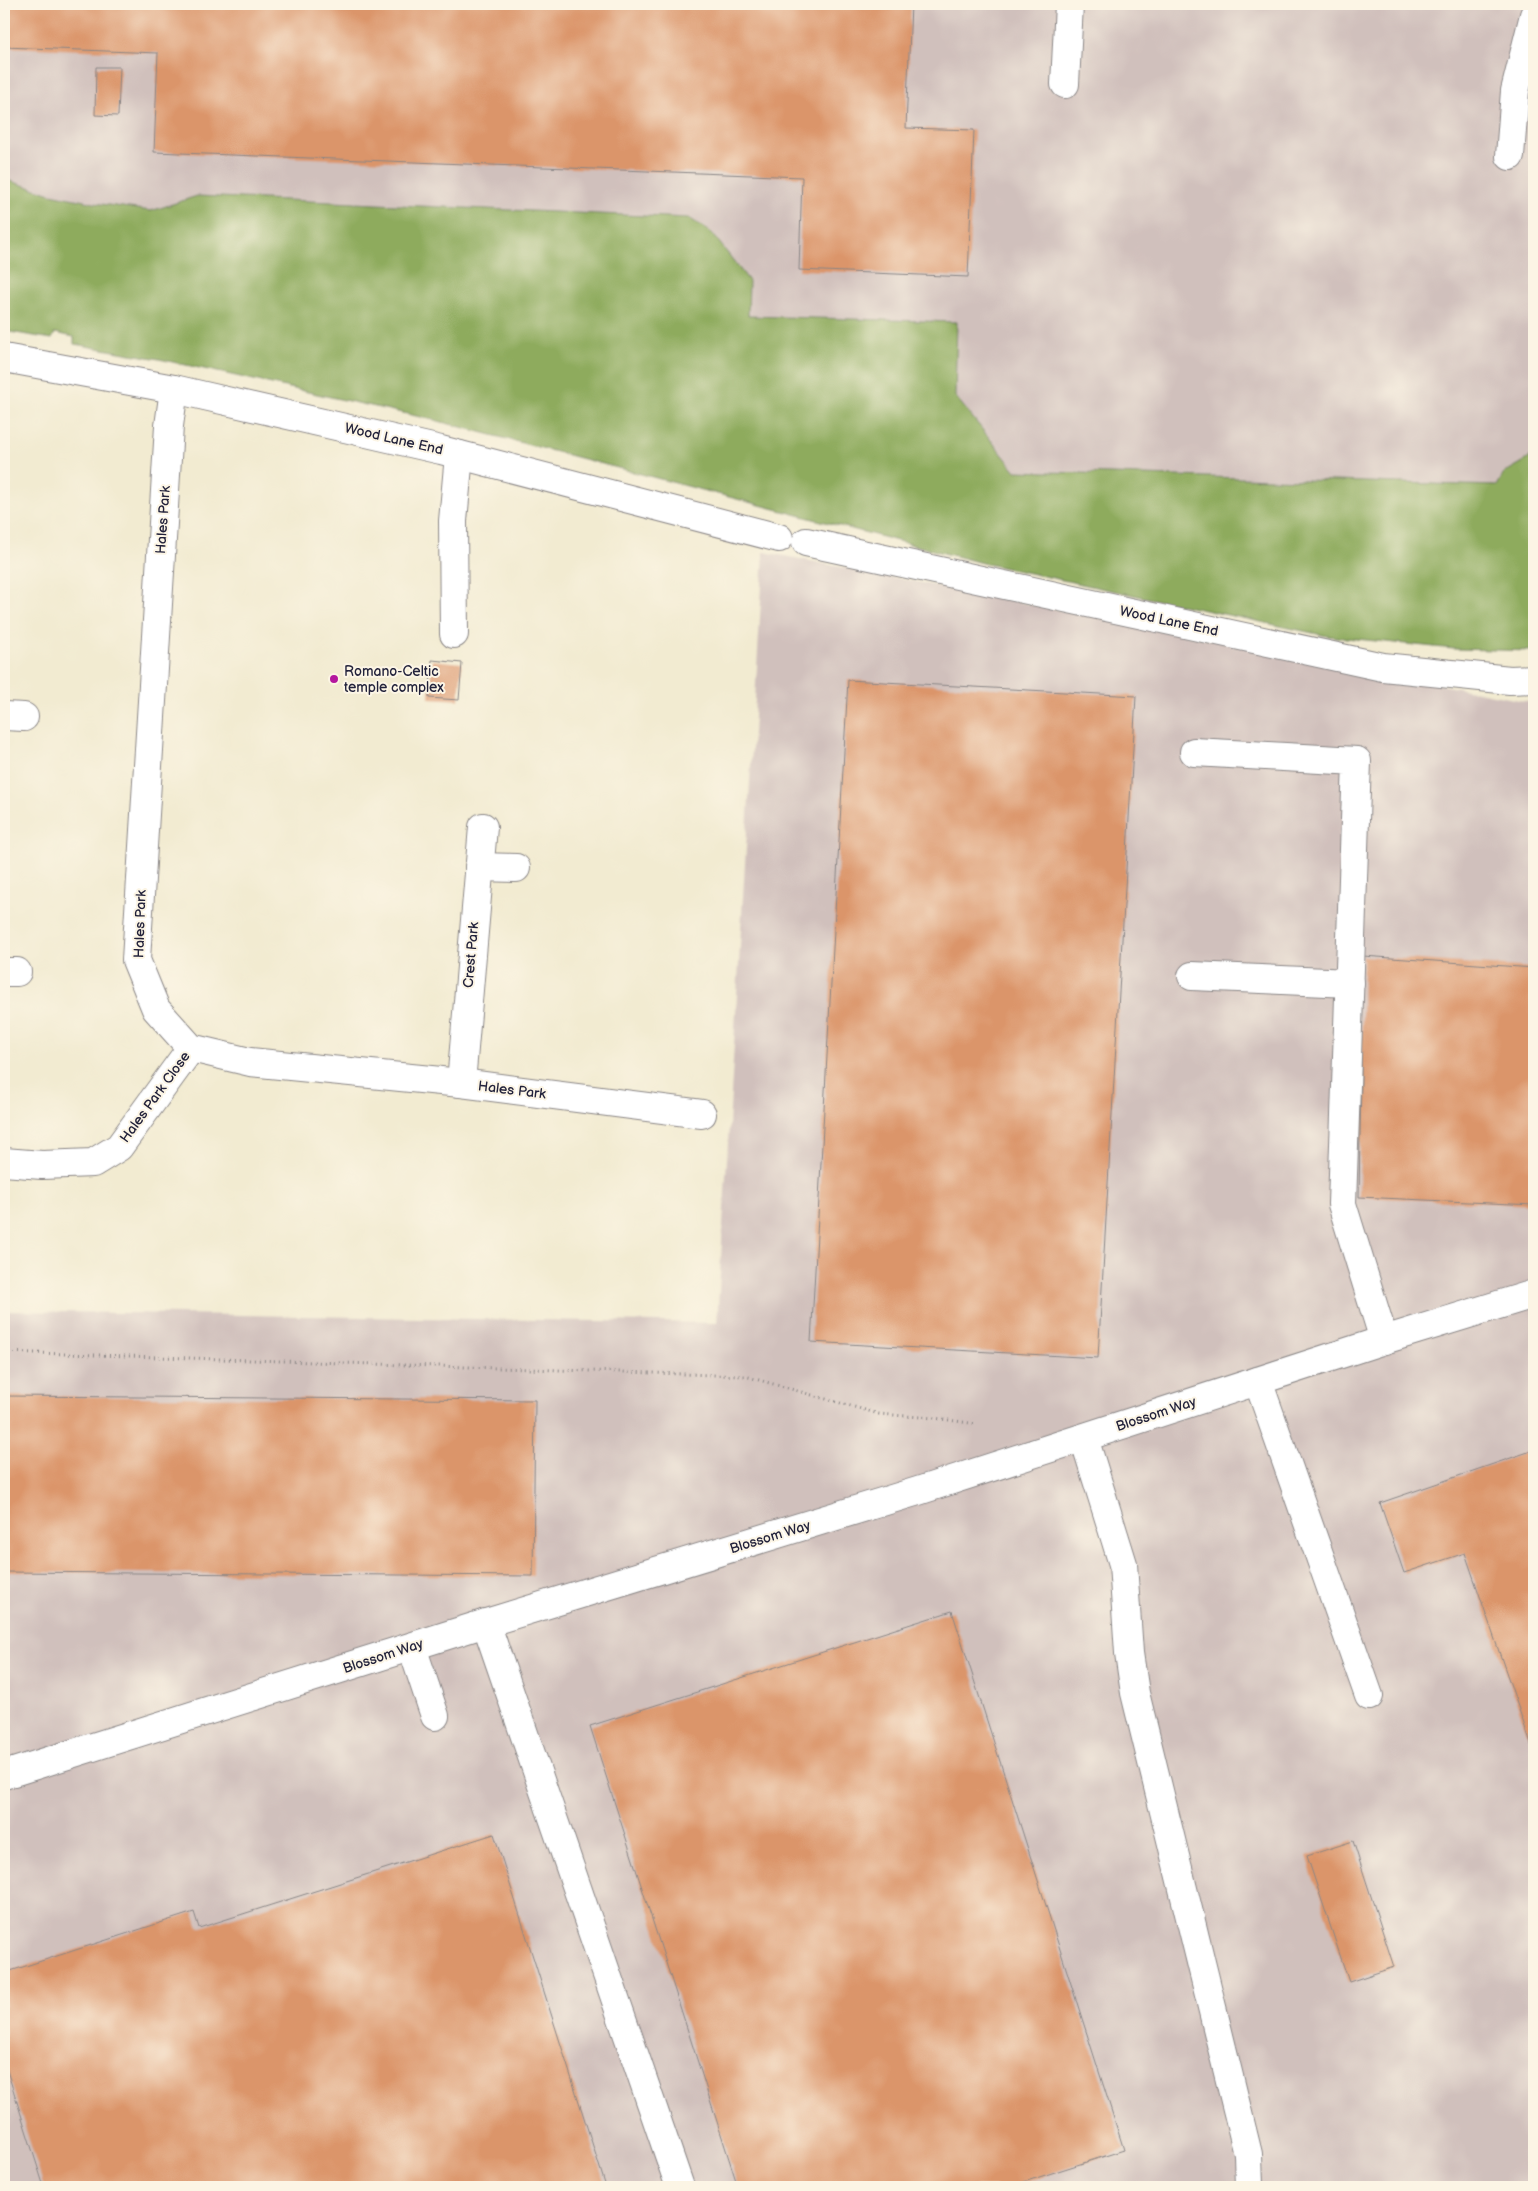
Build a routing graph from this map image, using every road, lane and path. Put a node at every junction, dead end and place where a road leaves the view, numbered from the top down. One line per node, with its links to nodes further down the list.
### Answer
1 (1069, 4): 3 (street)
2 (1534, 15): 4 (street)
3 (1065, 84)
4 (1510, 156)
5 (4, 358): 6 (street, Wood Lane End)
6 (174, 389): 7 (street, Wood Lane End); 18 (street, Hales Park)
7 (460, 455): 8 (street, Wood Lane End); 10 (street)
8 (779, 538)
9 (806, 542): 11 (street, Wood Lane End)
10 (454, 634)
11 (1534, 679)
12 (1194, 752): 17 (street)
13 (483, 827): 14 (street, Crest Park)
14 (479, 867): 15 (street); 19 (street, Crest Park)
15 (516, 868)
16 (1192, 976): 17 (street)
17 (1350, 982): 23 (street)
18 (191, 1048): 19 (street, Hales Park); 21 (street, Hales Park Close)
19 (461, 1083): 20 (street, Hales Park)
20 (702, 1114)
21 (4, 1162)
22 (1534, 1294): 23 (street, Blossom Way)
23 (1384, 1340): 25 (street, Blossom Way)
24 (4, 1352): 26 (path)
25 (1258, 1381): 27 (street, Blossom Way); 30 (street)
26 (977, 1424)
27 (1084, 1438): 28 (street, Blossom Way); 34 (street)
28 (486, 1623): 29 (street, Blossom Way); 33 (street)
29 (412, 1647): 31 (street); 32 (street, Blossom Way)
30 (1368, 1696)
31 (435, 1716)
32 (4, 1775)
33 (680, 2187)
34 (1249, 2187)

